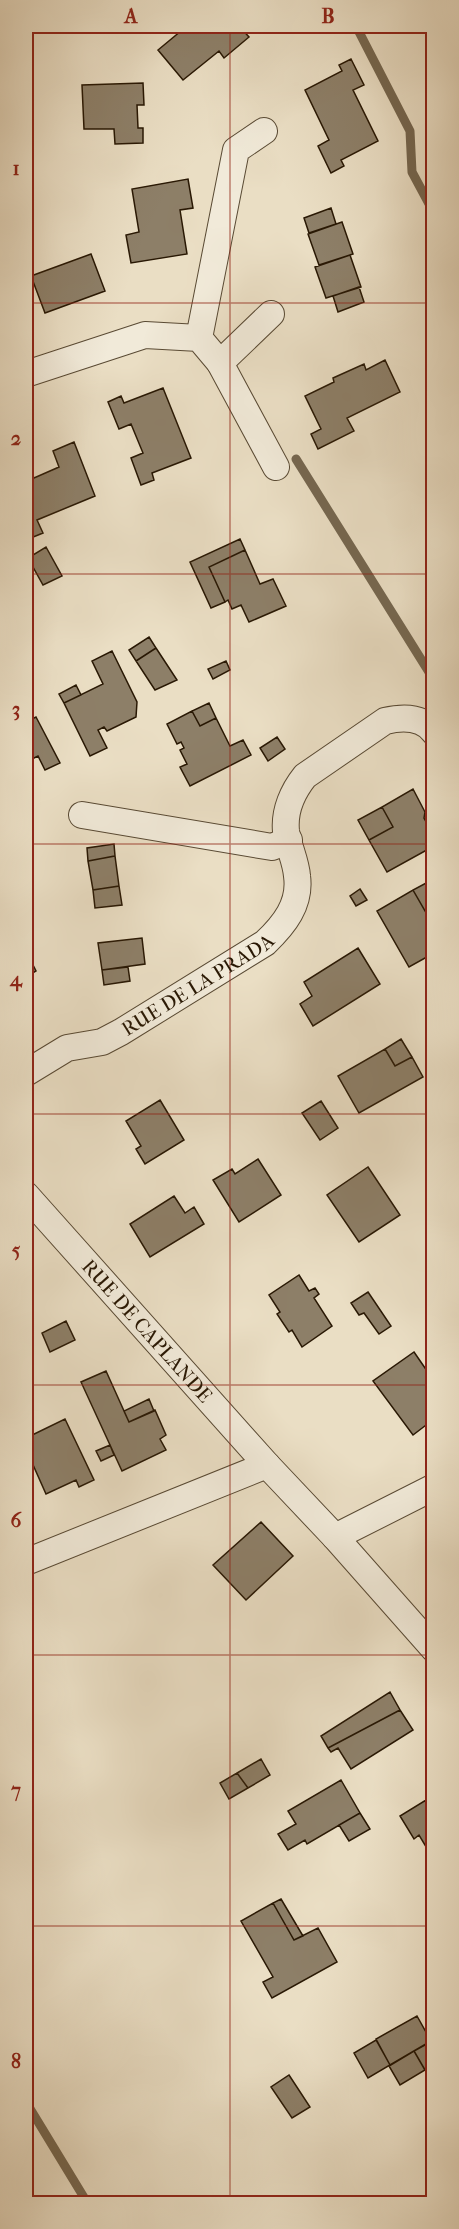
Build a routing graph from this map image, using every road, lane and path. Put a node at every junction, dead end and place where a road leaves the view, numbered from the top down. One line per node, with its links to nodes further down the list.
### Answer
1 (264, 131): 3 (street)
2 (271, 314): 4 (street)
3 (199, 338): 4 (street); 5 (street)
4 (220, 363): 6 (street)
5 (26, 374)
6 (276, 467)
7 (434, 732): 9 (street, RUE DE LA PRADA)
8 (82, 815): 9 (street)
9 (289, 840): 10 (street, RUE DE LA PRADA)
10 (26, 1073)
11 (26, 1195): 12 (street, RUE DE CAPLANDE)
12 (267, 1466): 14 (street, RUE DE CAPLANDE); 15 (street)
13 (434, 1487): 14 (street)
14 (334, 1537): 16 (street, RUE DE CAPLANDE)
15 (26, 1562)
16 (434, 1649)

